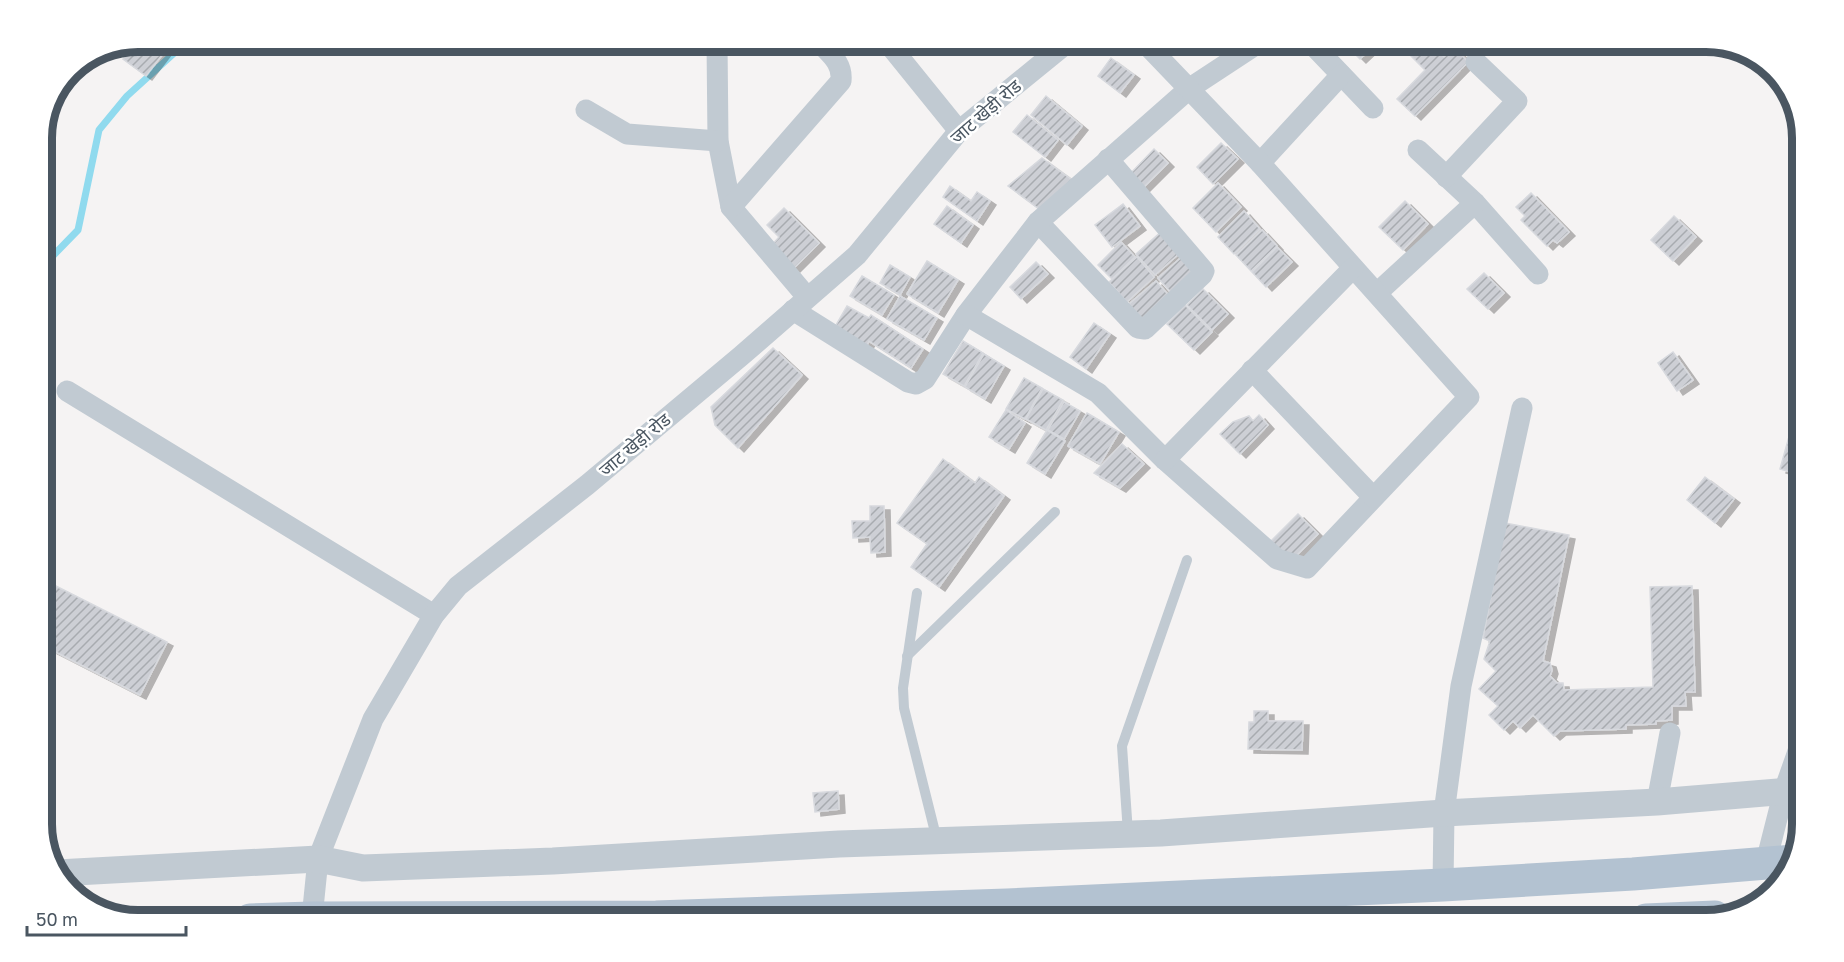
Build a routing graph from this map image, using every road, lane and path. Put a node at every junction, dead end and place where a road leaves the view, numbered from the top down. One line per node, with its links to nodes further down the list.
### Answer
1 (717, 52): 14 (street)
2 (828, 52): 20 (street)
3 (896, 52): 13 (street)
4 (1056, 52): 13 (street, जाट खेड़ी रोड)
5 (1154, 52): 10 (street)
6 (1245, 52): 10 (street)
7 (1319, 52): 9 (street)
8 (1476, 62): 18 (street)
9 (1341, 75): 11 (street); 17 (street)
10 (1190, 88): 16 (street); 17 (street)
11 (1372, 108)
12 (586, 110): 14 (street)
13 (959, 131): 25 (street, जाट खेड़ी रोड)
14 (718, 141): 20 (street)
15 (1418, 150): 18 (street)
16 (1108, 159): 21 (street); 21 (street)
17 (1260, 163): 22 (street)
18 (1446, 177): 19 (street)
19 (1475, 203): 23 (street); 24 (street)
20 (731, 207): 25 (street)
21 (1038, 222): 26 (street)
22 (1353, 268): 24 (street); 27 (street)
23 (1538, 274)
24 (1377, 293): 31 (street)
25 (800, 304): 26 (street); 35 (street, जाट खेड़ी रोड)
26 (966, 315): 30 (street)
27 (1252, 370): 30 (street); 31 (street)
28 (67, 391): 35 (street)
29 (1522, 408): 41 (street)
30 (1165, 460): 31 (street)
31 (1374, 496)
32 (1055, 513): 36 (lane)
33 (1187, 560): 42 (lane)
34 (918, 593): 36 (lane)
35 (434, 615): 44 (street, जाट खेड़ी रोड)
36 (907, 656): 43 (lane)
37 (1670, 733): 40 (street)
38 (1792, 790): 40 (street)
39 (1792, 796): 45 (street)
40 (1657, 802): 41 (street)
41 (1444, 813): 42 (street); 47 (street)
42 (1128, 834): 43 (street)
43 (937, 841): 44 (street)
44 (318, 859): 46 (street); 48 (street, जाट खेड़ी रोड)
45 (1780, 861): 47 (main road)
46 (68, 872)
47 (1443, 885): 49 (main road)
48 (313, 910)
49 (853, 910)

